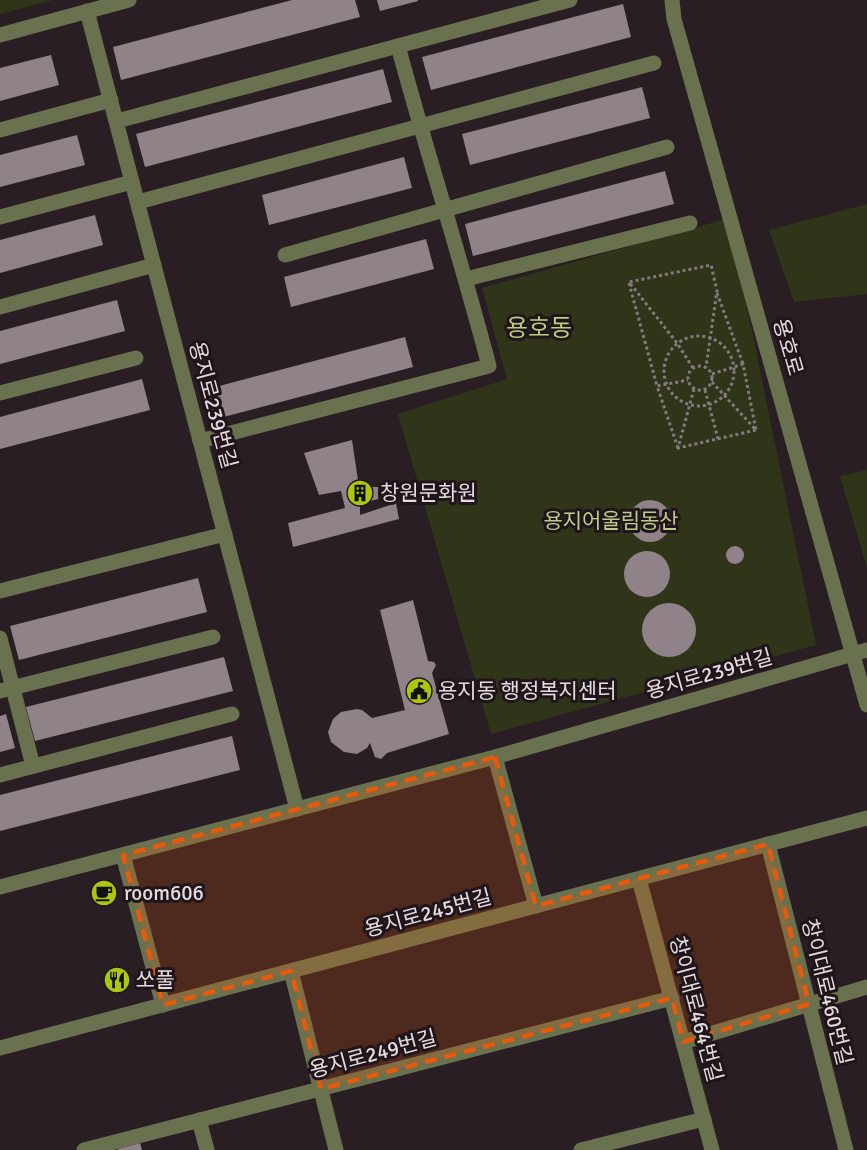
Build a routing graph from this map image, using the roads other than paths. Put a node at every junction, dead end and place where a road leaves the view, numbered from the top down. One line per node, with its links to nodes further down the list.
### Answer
1 (129, 0): 4 (street)
2 (570, 0): 6 (street)
3 (672, 0): 29 (street, 용호로)
4 (87, 11): 5 (street); 8 (street, 용지로239번길)
5 (0, 35)
6 (398, 46): 9 (street); 10 (street)
7 (654, 63): 10 (street)
8 (111, 100): 9 (street, 용지로239번길); 11 (street)
9 (117, 121): 13 (street, 용지로239번길)
10 (420, 126): 14 (street); 15 (street)
11 (0, 130)
12 (667, 147): 15 (street)
13 (132, 182): 14 (street, 용지로239번길); 16 (street)
14 (138, 202): 19 (street, 용지로239번길)
15 (446, 210): 18 (street); 20 (street)
16 (0, 217)
17 (690, 223): 20 (street)
18 (285, 255)
19 (154, 265): 21 (street); 24 (street, 용지로239번길)
20 (466, 279): 24 (street)
21 (0, 307)
22 (136, 358): 23 (street)
23 (0, 393)
24 (201, 441): 25 (street, 용지로239번길)
25 (225, 534): 26 (street); 36 (street, 용지로239번길)
26 (0, 591)
27 (213, 637): 30 (street)
28 (0, 638): 30 (street)
29 (860, 652): 31 (street, 용호로); 33 (street, 용지로239번길)
30 (6, 689): 34 (street)
31 (867, 705)
32 (232, 714): 34 (street)
33 (495, 757): 36 (street, 용지로239번길); 42 (street)
34 (33, 766): 35 (street)
35 (0, 775)
36 (297, 809): 39 (street, 용지로239번길)
37 (867, 818): 38 (street, 용지로245번길)
38 (768, 844): 40 (street, 용지로245번길); 46 (street, 창이대로460번길)
39 (123, 855): 41 (street, 용지로239번길); 47 (street)
40 (639, 879): 42 (street, 용지로245번길); 45 (street, 창이대로464번길)
41 (0, 887)
42 (536, 906): 43 (street, 용지로245번길)
43 (291, 971): 47 (street, 용지로245번길); 50 (street)
44 (867, 987): 46 (street)
45 (672, 998): 48 (street, 창이대로464번길); 50 (street, 용지로249번길)
46 (809, 1004): 48 (street); 58 (street, 창이대로460번길)
47 (163, 1005): 49 (street, 용지로245번길)
48 (683, 1042): 51 (street, 창이대로464번길)
49 (0, 1048)
50 (321, 1089): 52 (street, 용지로249번길); 55 (street)
51 (704, 1119): 56 (street); 57 (street, 창이대로464번길)
52 (199, 1120): 53 (street, 용지로249번길); 54 (street)
53 (84, 1150)
54 (207, 1150)
55 (336, 1150)
56 (581, 1150)
57 (712, 1150)
58 (846, 1150)

